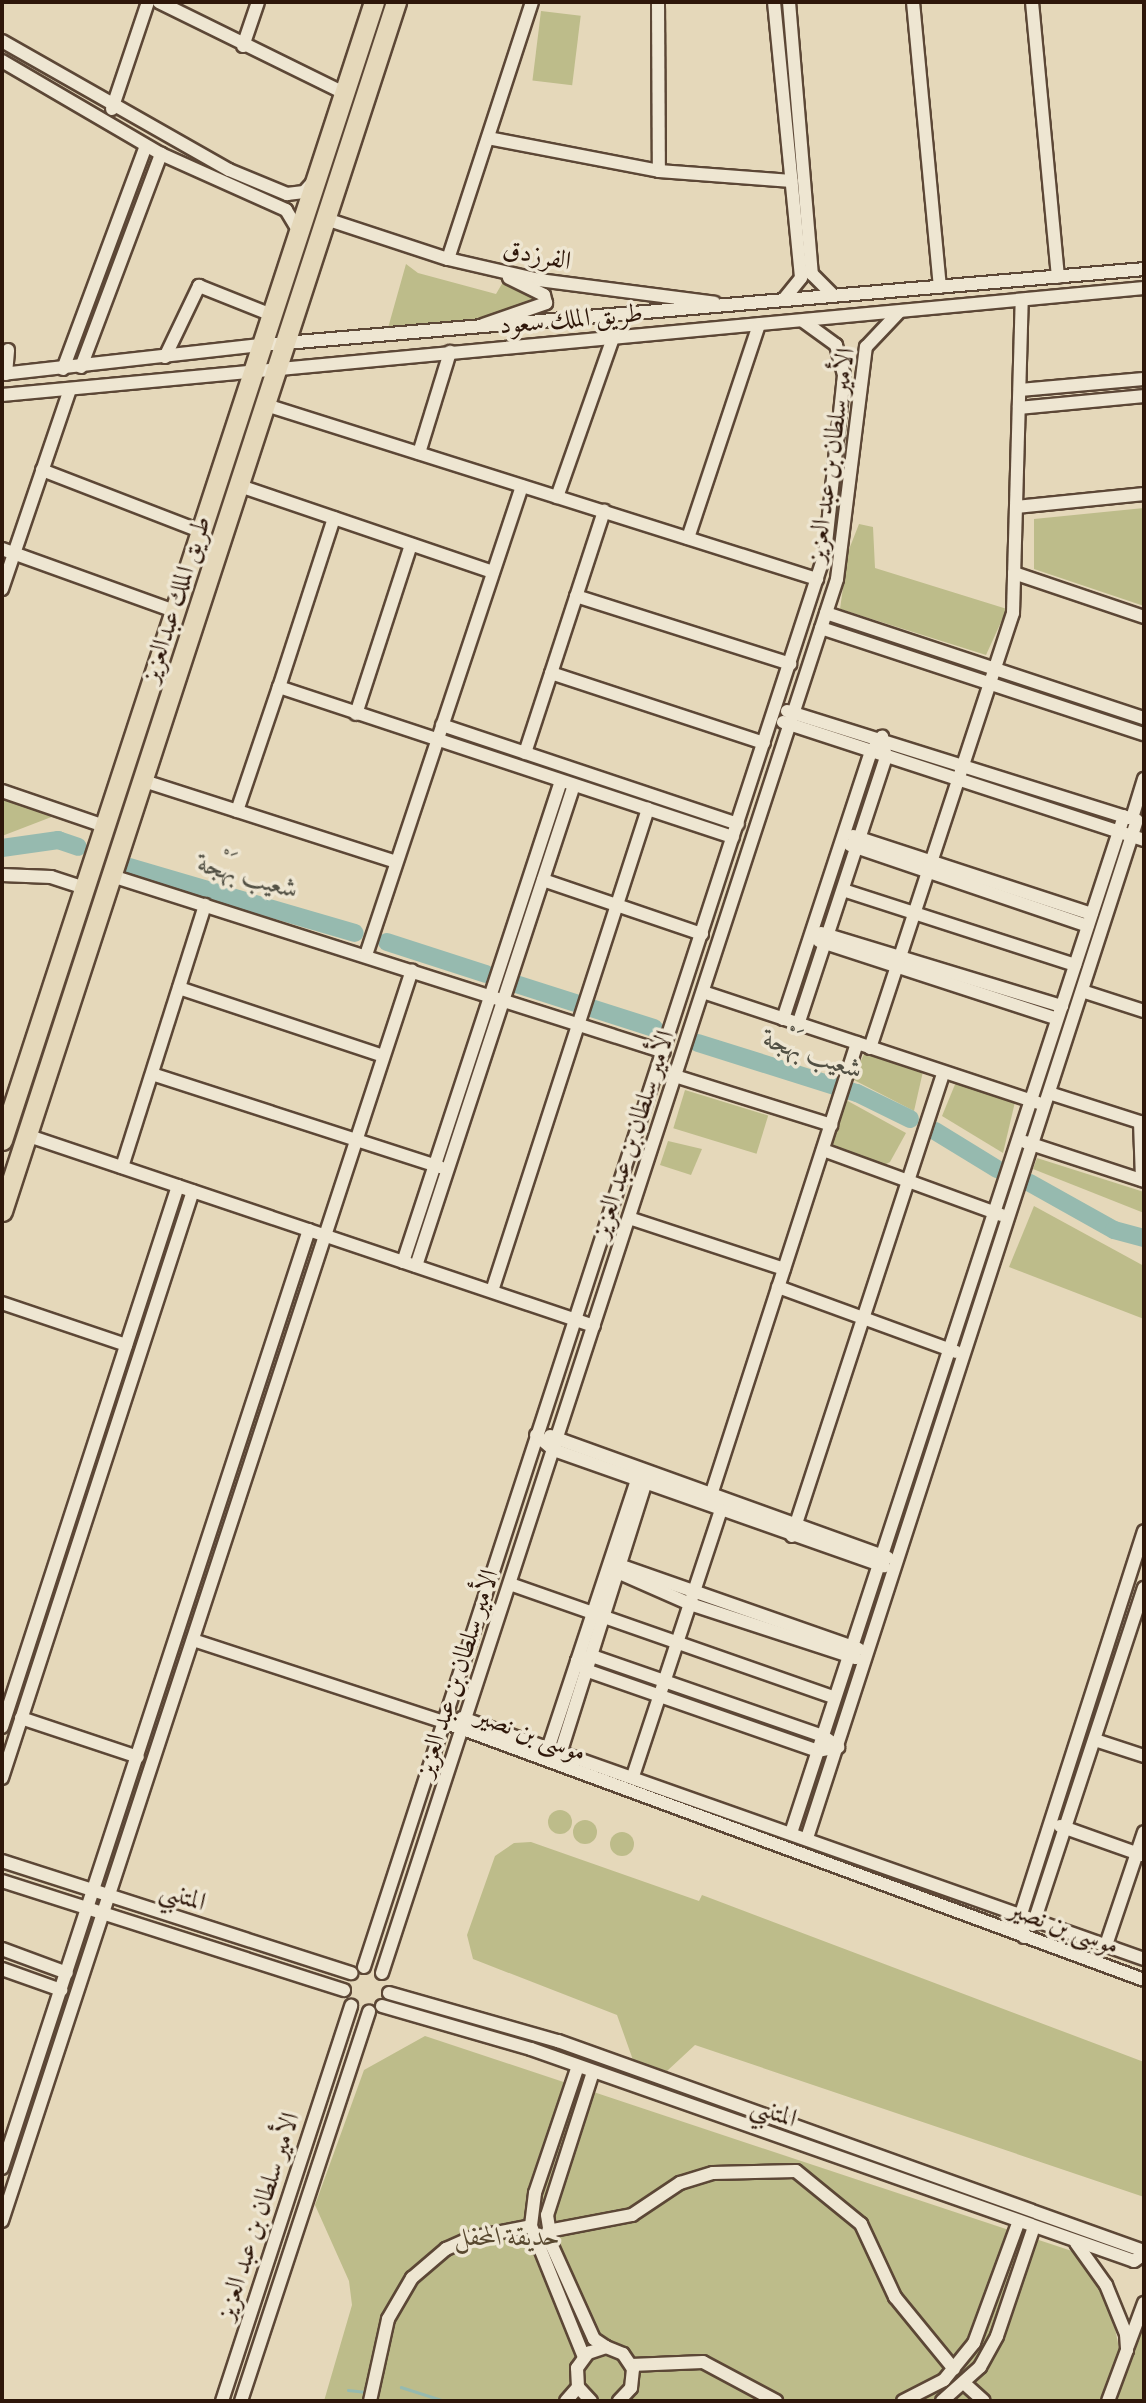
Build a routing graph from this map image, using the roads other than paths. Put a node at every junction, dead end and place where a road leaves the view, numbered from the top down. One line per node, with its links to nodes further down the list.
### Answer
1 (148, 2): 16 (street)
2 (159, 2): 13 (street)
3 (258, 2): 13 (street)
4 (374, 2): 15 (highway, طريق الملك عبدالعزيز)
5 (396, 2): 23 (highway, طريق الملك عبدالعزيز)
6 (532, 2): 17 (street)
7 (658, 2): 20 (street)
8 (774, 2): 22 (street)
9 (789, 2): 31 (street)
10 (913, 2): 29 (street)
11 (1032, 2): 28 (street)
12 (2, 41): 16 (street)
13 (243, 46): 15 (street)
14 (2, 61): 18 (street)
15 (344, 93): 21 (highway, طريق الملك عبدالعزيز)
16 (112, 109): 21 (street)
17 (488, 138): 20 (street); 25 (street)
18 (146, 146): 19 (street); 51 (street)
19 (161, 154): 24 (street); 49 (street)
20 (659, 171): 22 (street)
21 (316, 179): 24 (highway, طريق الملك عبدالعزيز)
22 (792, 181): 33 (street)
23 (326, 219): 25 (street, الفرزدق); 43 (highway, طريق الملك عبدالعزيز)
24 (298, 233): 36 (highway, طريق الملك عبدالعزيز)
25 (448, 259): 26 (street, الفرزدق)
26 (490, 269): 34 (street, الفرزدق); 40 (street)
27 (1144, 269): 28 (street, طريق الملك سعود)
28 (1058, 277): 29 (street, طريق الملك سعود)
29 (940, 287): 31 (street, طريق الملك سعود)
30 (1144, 288): 32 (street, طريق الملك سعود)
31 (837, 297): 33 (street, طريق الملك سعود)
32 (1022, 300): 35 (street, طريق الملك سعود); 55 (street)
33 (778, 303): 34 (street, طريق الملك سعود)
34 (744, 306): 38 (street, طريق الملك سعود)
35 (899, 312): 37 (street, طريق الملك سعود); 79 (street, الأمير سلطان بن عبد العزيز)
36 (272, 315): 44 (highway, طريق الملك عبدالعزيز); 47 (street)
37 (803, 321): 39 (street, طريق الملك سعود); 75 (street, الأمير سلطان بن عبد العزيز)
38 (566, 323): 40 (street, طريق الملك سعود); 42 (street)
39 (759, 325): 41 (street, طريق الملك سعود); 70 (street)
40 (470, 330): 43 (street, طريق الملك سعود)
41 (613, 338): 42 (street, طريق الملك سعود); 65 (street)
42 (569, 342): 46 (street, طريق الملك سعود)
43 (286, 344): 44 (street, طريق الملك سعود); 48 (highway, طريق الملك عبدالعزيز)
44 (262, 345): 47 (street, طريق الملك سعود); 50 (highway, طريق الملك عبدالعزيز)
45 (8, 350): 52 (street)
46 (450, 352): 48 (street, طريق الملك سعود); 60 (street)
47 (165, 357): 49 (street, طريق الملك سعود)
48 (279, 366): 50 (street, طريق الملك سعود); 58 (highway, طريق الملك عبدالعزيز)
49 (81, 367): 51 (street, طريق الملك سعود)
50 (255, 367): 54 (street, طريق الملك سعود); 69 (highway, طريق الملك عبدالعزيز)
51 (63, 369): 52 (street, طريق الملك سعود)
52 (4, 374)
53 (1144, 379): 55 (street)
54 (70, 389): 56 (street, طريق الملك سعود); 61 (street)
55 (1020, 390): 59 (street)
56 (2, 395)
57 (1144, 396): 59 (street)
58 (267, 405): 60 (street); 63 (highway, طريق الملك عبدالعزيز)
59 (1019, 408): 66 (street)
60 (419, 453): 62 (street)
61 (42, 470): 69 (street); 72 (street)
62 (522, 485): 65 (street); 73 (street)
63 (240, 486): 68 (street); 103 (highway, طريق الملك عبدالعزيز)
64 (1144, 494): 66 (street)
65 (558, 497): 67 (street)
66 (1016, 506): 74 (street)
67 (604, 512): 70 (street); 77 (street)
68 (334, 518): 71 (street); 86 (street)
69 (203, 532): 78 (highway, طريق الملك عبدالعزيز)
70 (688, 538): 75 (street)
71 (411, 545): 73 (street); 88 (street)
72 (8, 551): 76 (street); 78 (street)
73 (493, 572): 91 (street)
74 (1014, 573): 80 (street); 83 (street)
75 (817, 579): 82 (street, الأمير سلطان بن عبد العزيز)
76 (2, 589)
77 (576, 596): 82 (street); 84 (street)
78 (177, 612): 110 (highway, طريق الملك عبدالعزيز)
79 (826, 612): 81 (street, الأمير سلطان بن عبد العزيز); 83 (street)
80 (1144, 617)
81 (821, 628): 85 (street); 87 (street, الأمير سلطان بن عبد العزيز)
82 (790, 664): 89 (street, الأمير سلطان بن عبد العزيز)
83 (992, 667): 85 (street); 90 (street)
84 (551, 673): 96 (street); 98 (street)
85 (986, 682): 93 (street); 100 (street)
86 (279, 687): 88 (street); 107 (street)
87 (795, 708): 89 (street); 92 (street, الأمير سلطان بن عبد العزيز); 94 (street)
88 (356, 714): 95 (street)
89 (774, 716): 92 (street); 96 (street, الأمير سلطان بن عبد العزيز)
90 (1144, 718)
91 (442, 726): 95 (street); 98 (street)
92 (789, 726): 97 (street); 139 (street, الأمير سلطان بن عبد العزيز)
93 (1144, 734)
94 (882, 737): 97 (street); 99 (street); 100 (street)
95 (437, 740): 104 (street); 118 (street)
96 (764, 743): 109 (street, الأمير سلطان بن عبد العزيز)
97 (870, 752): 99 (street); 114 (street)
98 (524, 753): 109 (street)
99 (886, 757): 102 (street); 112 (street)
100 (963, 763): 102 (street); 108 (street)
101 (1144, 779): 108 (street)
102 (958, 780): 111 (street); 117 (street)
103 (144, 781): 107 (street); 121 (highway, طريق الملك عبدالعزيز)
104 (567, 783): 106 (street); 122 (street); 140 (street)
105 (2, 791): 110 (street)
106 (648, 809): 113 (street); 126 (street)
107 (237, 811): 118 (street)
108 (1134, 819): 111 (street); 115 (street)
109 (738, 824): 113 (street, الأمير سلطان بن عبد العزيز)
110 (104, 826): 123 (highway, طريق الملك عبدالعزيز)
111 (1118, 832): 115 (street); 128 (street)
112 (861, 836): 114 (street); 116 (street); 117 (street)
113 (733, 837): 129 (street, الأمير سلطان بن عبد العزيز)
114 (842, 837): 116 (street); 130 (street)
115 (1138, 838): 138 (street)
116 (856, 850): 119 (street); 124 (street)
117 (932, 860): 119 (street); 128 (street)
118 (396, 862): 133 (street)
119 (927, 874): 127 (street); 128 (street)
120 (2, 875): 123 (street)
121 (112, 876): 125 (street); 157 (highway, طريق الملك عبدالعزيز)
122 (543, 880): 126 (street); 140 (street)
123 (82, 887): 155 (highway, طريق الملك عبدالعزيز)
124 (842, 890): 127 (street); 131 (street)
125 (205, 905): 133 (street); 137 (street)
126 (617, 905): 129 (street); 143 (street)
127 (914, 913): 132 (street); 134 (street)
128 (1090, 920): 134 (street)
129 (702, 934): 148 (street, الأمير سلطان بن عبد العزيز)
130 (810, 934): 131 (street); 144 (street)
131 (827, 938): 132 (street); 135 (street); 146 (street)
132 (901, 954): 135 (street); 141 (street)
133 (366, 955): 136 (street)
134 (1075, 965): 141 (street)
135 (897, 968): 145 (street); 147 (street)
136 (412, 970): 140 (street); 149 (street)
137 (179, 988): 149 (street); 151 (street)
138 (1082, 991): 142 (street); 153 (street)
139 (702, 992): 144 (street); 152 (street, الأمير سلطان بن عبد العزيز)
140 (497, 996): 143 (street); 163 (street); 165 (street)
141 (1062, 1006): 145 (street)
142 (1144, 1011)
143 (580, 1019): 148 (street); 180 (street)
144 (783, 1019): 146 (street)
145 (1057, 1019): 154 (street)
146 (799, 1024): 147 (street)
147 (864, 1046): 150 (street); 156 (street)
148 (664, 1052): 183 (street, الأمير سلطان بن عبد العزيز)
149 (383, 1056): 159 (street)
150 (944, 1072): 154 (street); 167 (street)
151 (152, 1074): 159 (street); 164 (street)
152 (675, 1076): 156 (street); 172 (street, الأمير سلطان بن عبد العزيز)
153 (1047, 1099): 154 (street); 161 (street); 166 (street)
154 (1030, 1100): 160 (street)
155 (6, 1114): 158 (highway, طريق الملك عبدالعزيز)
156 (831, 1125): 162 (street)
157 (26, 1135): 164 (street); 170 (highway, طريق الملك عبدالعزيز)
158 (2, 1140)
159 (355, 1140): 163 (street); 175 (street)
160 (1018, 1140): 161 (street); 171 (street)
161 (1032, 1144): 166 (street); 173 (street)
162 (823, 1150): 167 (street); 178 (street)
163 (435, 1165): 165 (street); 176 (street)
164 (122, 1167): 168 (street)
165 (447, 1170): 177 (street)
166 (1143, 1180)
167 (909, 1181): 171 (street); 182 (street)
168 (178, 1186): 169 (street); 185 (street)
169 (193, 1191): 174 (street); 219 (street)
170 (2, 1211)
171 (994, 1212): 173 (street); 186 (street)
172 (629, 1217): 178 (street); 184 (street, الأمير سلطان بن عبد العزيز)
173 (1008, 1218): 187 (street)
174 (309, 1230): 175 (street); 229 (street)
175 (324, 1235): 176 (street); 207 (street)
176 (403, 1262): 177 (street)
177 (416, 1266): 180 (street)
178 (784, 1269): 179 (street)
179 (778, 1287): 182 (street); 193 (street)
180 (492, 1292): 183 (street)
181 (2, 1303): 185 (street)
182 (864, 1318): 186 (street); 195 (street)
183 (574, 1319): 184 (street); 188 (street, الأمير سلطان بن عبد العزيز)
184 (594, 1326): 189 (street, الأمير سلطان بن عبد العزيز)
185 (126, 1345): 221 (street)
186 (949, 1349): 187 (street); 198 (street)
187 (964, 1354): 199 (street)
188 (536, 1435): 189 (street); 190 (street); 220 (street, الأمير سلطان بن عبد العزيز)
189 (558, 1436): 190 (street, الأمير سلطان بن عبد العزيز); 191 (street)
190 (554, 1450): 191 (street); 202 (street, الأمير سلطان بن عبد العزيز)
191 (640, 1474): 192 (street); 193 (street); 200 (street)
192 (649, 1484): 194 (street); 200 (street)
193 (712, 1492): 195 (street)
194 (721, 1510): 197 (street); 203 (street)
195 (797, 1523): 197 (street); 198 (street)
196 (1144, 1531): 232 (street)
197 (792, 1536): 201 (street)
198 (882, 1554): 199 (street); 201 (street)
199 (895, 1564): 201 (street); 210 (street)
200 (617, 1567): 203 (street); 205 (street); 206 (street)
201 (878, 1567): 209 (street)
202 (510, 1584): 206 (street); 218 (street, الأمير سلطان بن عبد العزيز)
203 (695, 1588): 205 (street); 209 (street)
204 (1144, 1588): 224 (street)
205 (690, 1604): 208 (street); 212 (street)
206 (599, 1615): 208 (street); 211 (street); 213 (street)
207 (192, 1640): 220 (street); 240 (street)
208 (677, 1643): 215 (street); 217 (street)
209 (853, 1644): 210 (street); 212 (street)
210 (866, 1655): 212 (street); 225 (street)
211 (592, 1656): 213 (street); 214 (street); 215 (street)
212 (847, 1660): 217 (street)
213 (577, 1661): 214 (street); 226 (street)
214 (588, 1671): 216 (street); 226 (street)
215 (664, 1681): 216 (street); 223 (street)
216 (660, 1696): 227 (street); 230 (street)
217 (835, 1698): 223 (street)
218 (467, 1717): 220 (street, موسى بن نصير); 222 (street, الأمير سلطان بن عبد العزيز); 226 (street, موسى بن نصير)
219 (21, 1718): 229 (street); 231 (street)
220 (444, 1722): 222 (street, موسى بن نصير); 249 (street, الأمير سلطان بن عبد العزيز)
221 (2, 1727)
222 (461, 1734): 245 (street, موسى بن نصير); 253 (street, الأمير سلطان بن عبد العزيز)
223 (822, 1736): 225 (street); 227 (street)
224 (1095, 1740): 228 (street); 233 (street)
225 (838, 1747): 227 (street); 236 (street)
226 (555, 1748): 230 (street, موسى بن نصير)
227 (818, 1751): 234 (street)
228 (1144, 1756)
229 (138, 1757): 240 (street)
230 (633, 1776): 234 (street, موسى بن نصير)
231 (2, 1778)
232 (1050, 1822): 233 (street); 243 (street)
233 (1067, 1828): 237 (street); 244 (street)
234 (791, 1832): 236 (street, موسى بن نصير)
235 (1144, 1832): 237 (street)
236 (807, 1838): 243 (street, موسى بن نصير)
237 (1141, 1854): 246 (street)
238 (2, 1861): 240 (street, المتنبي)
239 (2, 1881): 241 (street, المتنبي)
240 (101, 1893): 241 (street); 242 (street); 252 (street, المتنبي)
241 (88, 1910): 242 (street, المتنبي); 251 (street)
242 (101, 1914): 256 (street, المتنبي); 264 (street)
243 (1020, 1914): 244 (street, موسى بن نصير); 245 (street)
244 (1037, 1920): 245 (street); 246 (street, موسى بن نصير)
245 (1024, 1937): 254 (street, موسى بن نصير)
246 (1106, 1945): 248 (street, موسى بن نصير)
247 (2, 1949): 251 (street)
248 (1144, 1959)
249 (364, 1967): 252 (street); 253 (street)
250 (2, 1969): 255 (street)
251 (67, 1973): 255 (street)
252 (351, 1973): 256 (street)
253 (382, 1973): 257 (street)
254 (1144, 1980)
255 (61, 1990): 263 (street)
256 (344, 1990): 258 (street)
257 (389, 1993): 259 (street); 270 (street, المتنبي)
258 (351, 2006): 260 (street); 280 (street, الأمير سلطان بن عبد العزيز)
259 (382, 2006): 260 (street); 261 (street, المتنبي)
260 (369, 2012): 281 (street, الأمير سلطان بن عبد العزيز)
261 (578, 2066): 262 (street, المتنبي); 266 (street)
262 (593, 2072): 265 (street, المتنبي); 268 (street)
263 (2, 2168)
264 (2, 2221)
265 (1019, 2221): 267 (street, المتنبي); 276 (street)
266 (531, 2225): 274 (street); 282 (street)
267 (1034, 2227): 269 (street, المتنبي); 277 (street)
268 (548, 2231): 272 (street); 276 (street)
269 (1073, 2240): 270 (street, المتنبي); 273 (street)
270 (1144, 2253)
271 (1144, 2303): 273 (street)
272 (606, 2347): 274 (street); 275 (street)
273 (1127, 2350): 289 (street)
274 (584, 2357): 278 (street)
275 (631, 2365): 279 (street); 285 (street)
276 (954, 2370): 286 (street)
277 (965, 2384): 287 (street); 288 (street)
278 (578, 2387): 283 (street); 284 (street)
279 (624, 2399)
280 (222, 2401)
281 (241, 2401)
282 (370, 2401)
283 (566, 2401)
284 (591, 2401)
285 (776, 2401)
286 (903, 2401)
287 (942, 2401)
288 (984, 2401)
289 (1108, 2401)

